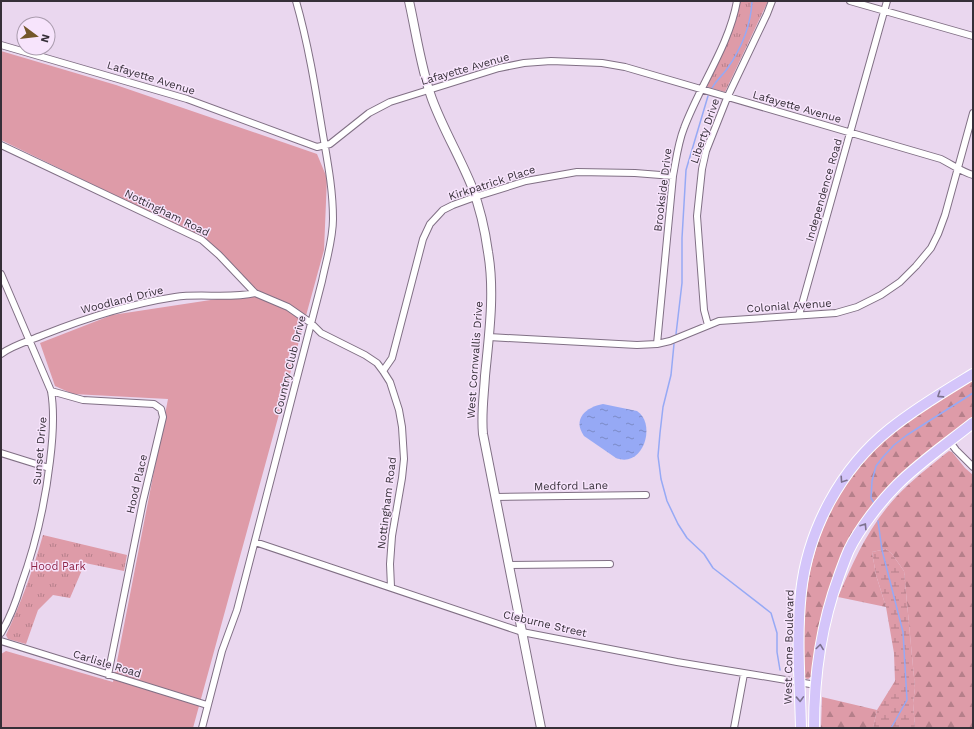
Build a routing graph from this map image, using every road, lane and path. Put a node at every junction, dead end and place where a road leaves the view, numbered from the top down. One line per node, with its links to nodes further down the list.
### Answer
1 (296, 1): 16 (street, Country Club Drive)
2 (409, 1): 10 (street, West Cornwallis Drive)
3 (737, 1): 11 (street, Brookside Drive)
4 (772, 1): 12 (street, Liberty Drive)
5 (850, 1): 7 (street)
6 (887, 1): 7 (street, Independence Road)
7 (884, 11): 8 (street); 14 (street, Independence Road)
8 (973, 36)
9 (1, 45): 16 (street, Lafayette Avenue)
10 (428, 89): 11 (street, Lafayette Avenue); 16 (street, Lafayette Avenue); 20 (street, West Cornwallis Drive)
11 (701, 90): 12 (street, Lafayette Avenue); 19 (street, Brookside Drive)
12 (726, 98): 14 (street, Lafayette Avenue); 25 (street, Liberty Drive)
13 (973, 113): 17 (street, Colonial Avenue)
14 (850, 133): 17 (street, Lafayette Avenue); 23 (street, Independence Road)
15 (1, 145): 22 (street, Nottingham Road)
16 (325, 146): 24 (street, Country Club Drive)
17 (957, 167): 18 (street, Lafayette Avenue); 23 (street, Colonial Avenue)
18 (973, 175)
19 (673, 176): 20 (street, Kirkpatrick Place); 28 (street, Brookside Drive)
20 (475, 197): 26 (street, West Cornwallis Drive); 30 (street, Kirkpatrick Place)
21 (1, 274): 27 (street, Sunset Drive)
22 (255, 293): 24 (street, Nottingham Road); 27 (street, Woodland Drive)
23 (799, 315): 25 (street, Colonial Avenue)
24 (311, 323): 30 (street, Nottingham Road); 40 (street, Country Club Drive)
25 (708, 325): 28 (street, Colonial Avenue)
26 (489, 337): 28 (street, Colonial Avenue); 39 (street, West Cornwallis Drive)
27 (30, 340): 29 (street, Woodland Drive); 32 (street, Sunset Drive)
28 (657, 344)
29 (1, 354)
30 (383, 371): 43 (street, Nottingham Road)
31 (973, 374): 49 (main road, West Cone Boulevard, one-way to 49)
32 (51, 391): 36 (street, Sunset Drive); 48 (street, Hood Place)
33 (973, 424): 34 (main road)
34 (950, 442): 37 (street); 50 (main road, one-way to 34)
35 (1, 453): 36 (street)
36 (49, 468): 45 (street, Sunset Drive)
37 (973, 468)
38 (646, 495): 39 (street, Medford Lane)
39 (496, 497): 42 (street, West Cornwallis Drive)
40 (255, 542): 43 (street, Cleburne Street); 51 (street, Country Club Drive)
41 (610, 564): 42 (street)
42 (509, 565): 44 (street, West Cornwallis Drive)
43 (391, 587): 44 (street, Cleburne Street)
44 (522, 632): 47 (street, Cleburne Street); 53 (street, West Cornwallis Drive)
45 (1, 633)
46 (1, 641): 48 (street, Carlisle Road)
47 (744, 674): 49 (street, Cleburne Street); 54 (street)
48 (108, 675): 51 (street, Carlisle Road)
49 (800, 682): 50 (street, Cleburne Street); 55 (main road, West Cone Boulevard, one-way to 55)
50 (816, 685): 56 (main road)
51 (207, 705): 52 (street, Country Club Drive)
52 (202, 728)
53 (541, 728)
54 (734, 728)
55 (801, 728)
56 (814, 728)

